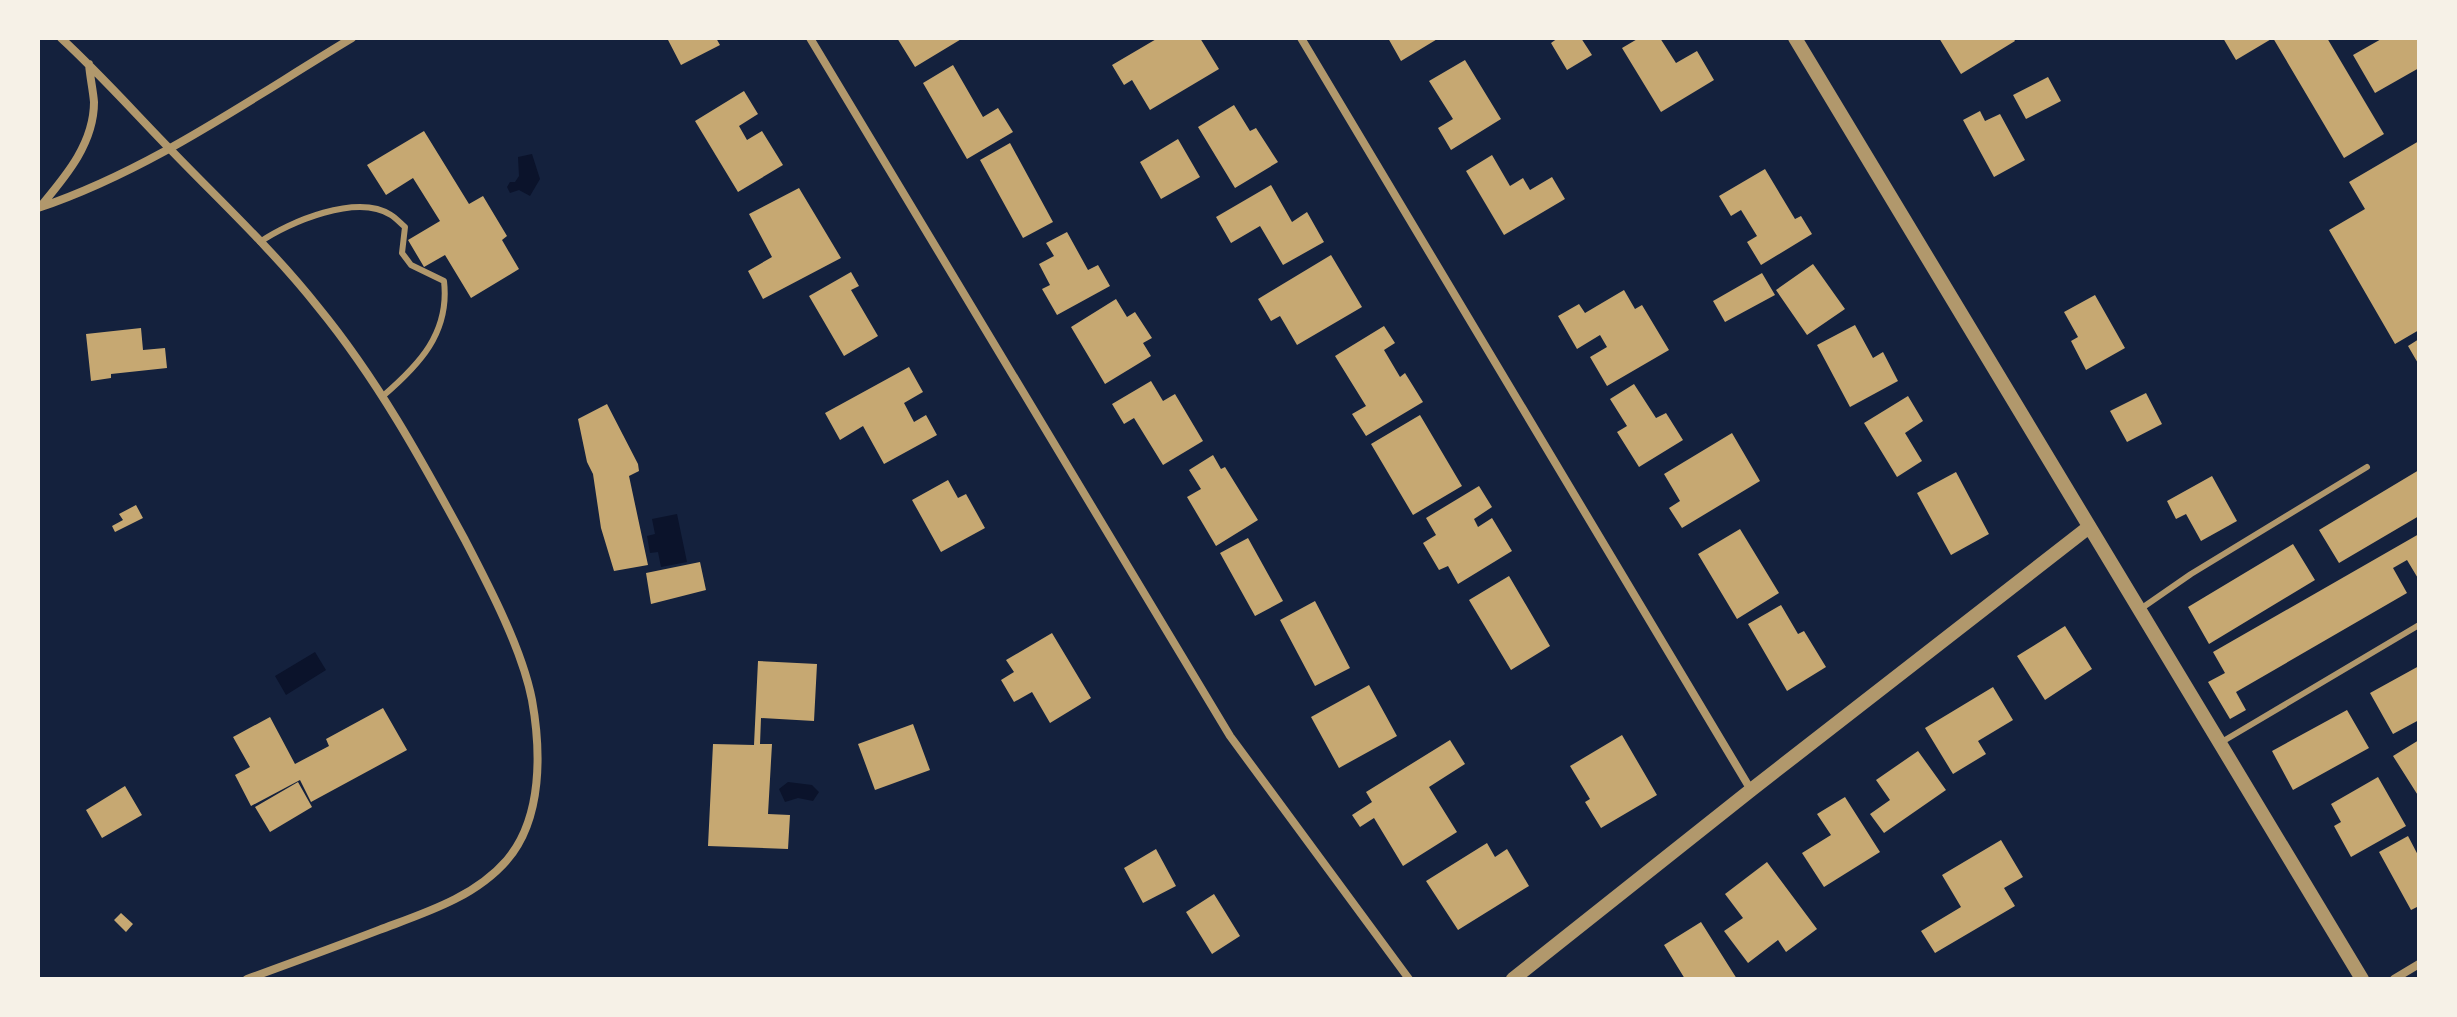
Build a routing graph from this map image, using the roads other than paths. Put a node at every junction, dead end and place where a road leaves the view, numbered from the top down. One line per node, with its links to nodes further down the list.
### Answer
1 (61, 38): 6 (street)
2 (352, 38): 7 (street)
3 (810, 38): 19 (street)
4 (1301, 38): 16 (street)
5 (1795, 38): 12 (street)
6 (89, 64): 7 (street); 8 (street)
7 (170, 149): 8 (street); 9 (street)
8 (39, 207)
9 (260, 242): 10 (street); 10 (lane)
10 (383, 396): 18 (street)
11 (2367, 467): 13 (lane)
12 (2089, 527): 13 (street); 16 (street)
13 (2139, 610): 15 (street)
14 (2419, 625): 15 (lane)
15 (2220, 743): 21 (street)
16 (1751, 790): 20 (street)
17 (2419, 964): 22 (street)
18 (247, 979)
19 (1409, 979)
20 (1513, 979)
21 (2362, 979)
22 (2394, 979)

